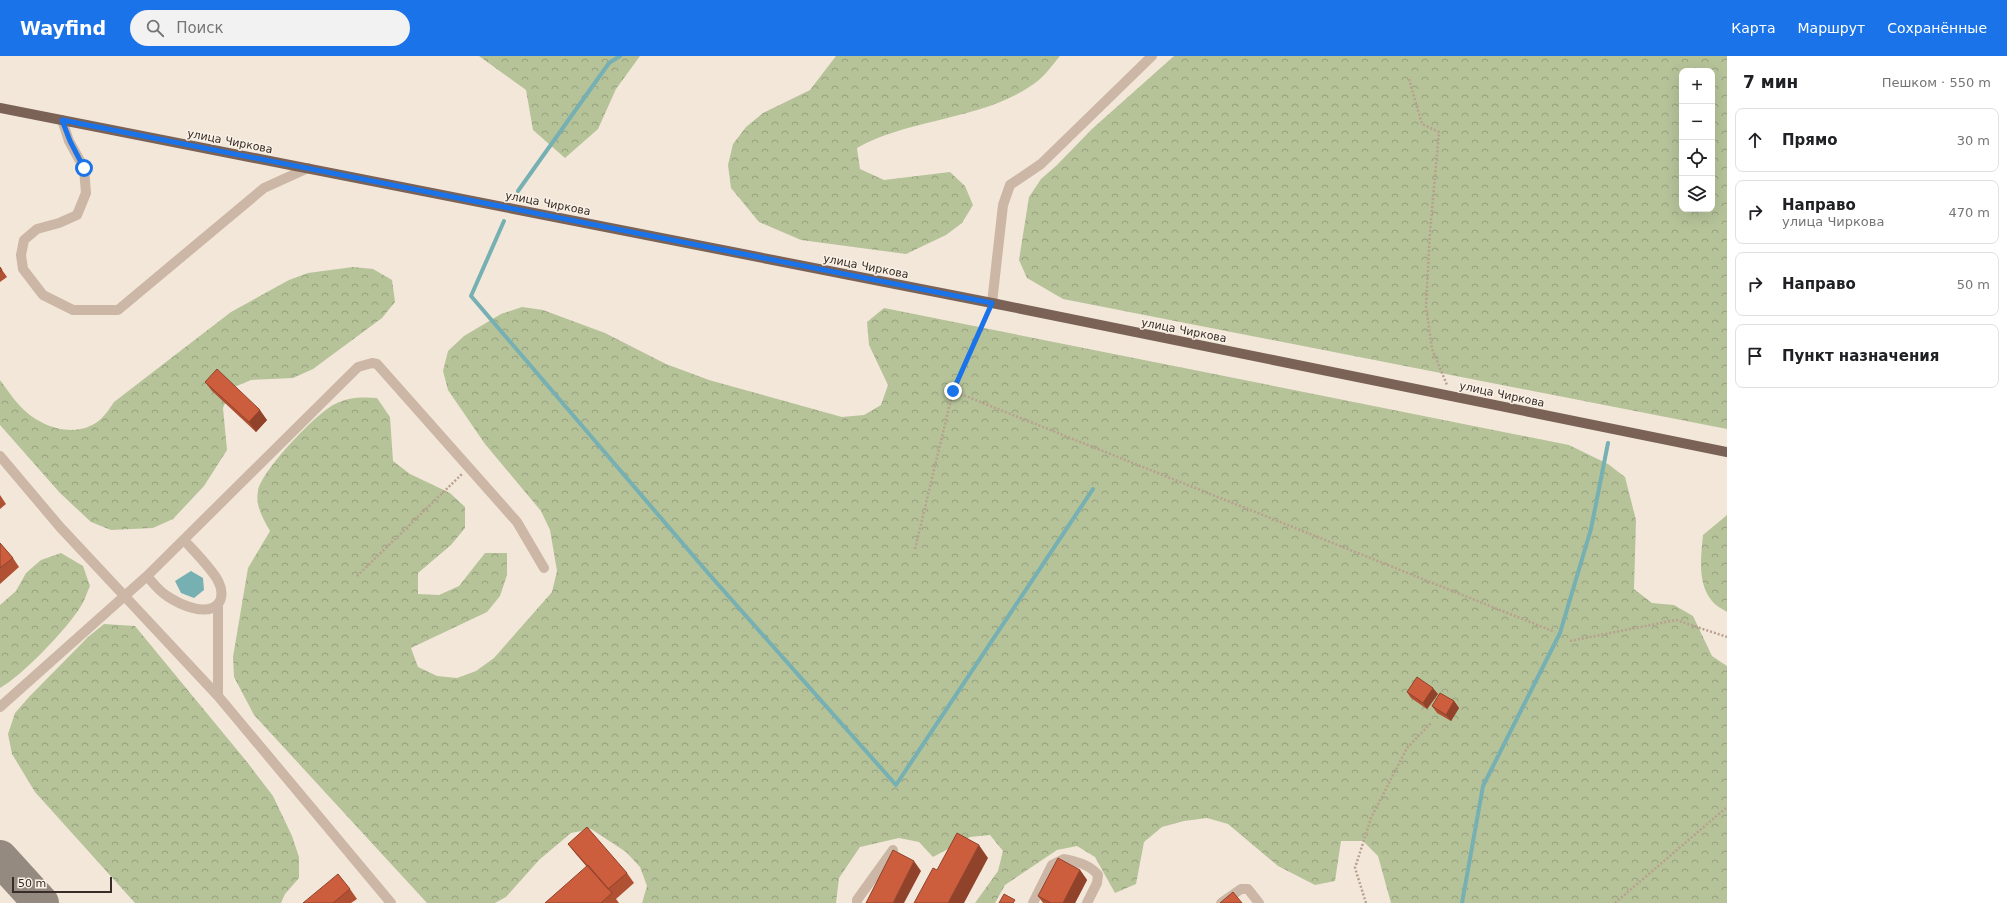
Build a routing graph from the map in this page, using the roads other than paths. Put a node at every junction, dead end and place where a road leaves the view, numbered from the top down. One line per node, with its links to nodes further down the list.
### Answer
1 (1152, 56): 5 (street)
2 (0, 108): 3 (main road, улица Чиркова)
3 (62, 120): 4 (main road, улица Чиркова); 4 (street)
4 (308, 168): 5 (main road, улица Чиркова)
5 (992, 303): 6 (main road, улица Чиркова)
6 (1727, 452)
7 (0, 456): 11 (street)
8 (184, 540): 9 (street); 10 (street); 12 (street)
9 (544, 568)
10 (147, 576): 11 (street); 12 (street)
11 (124, 596): 13 (street); 14 (street)
12 (218, 604): 13 (street)
13 (218, 696): 16 (street)
14 (0, 707)
15 (893, 850): 17 (street)
16 (391, 903)
17 (857, 903)
18 (1033, 903): 19 (street)
19 (1087, 903)
20 (1221, 903): 21 (street)
21 (1259, 903)

